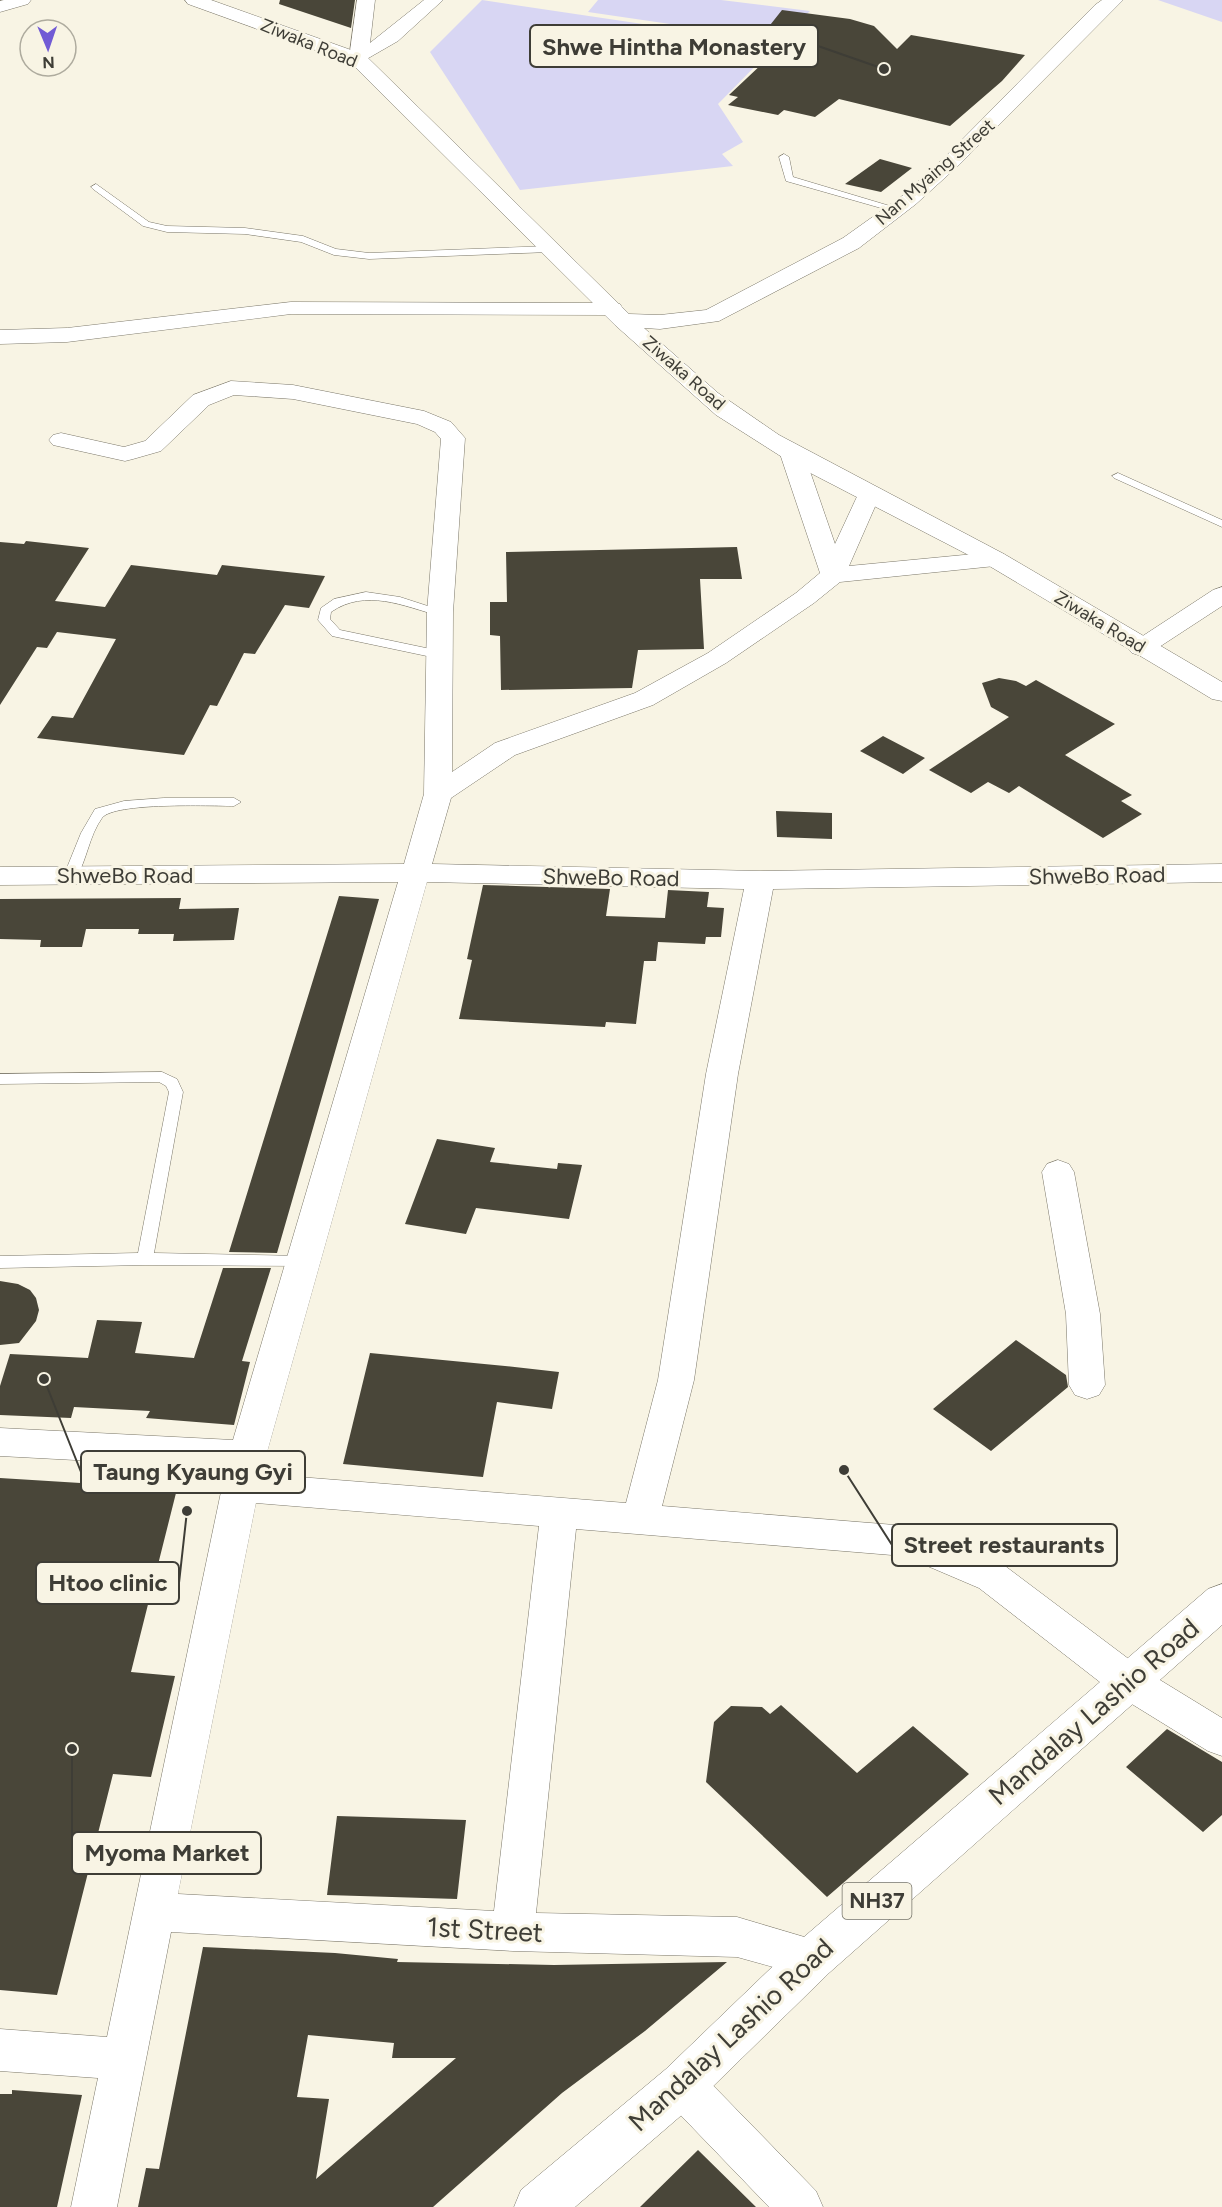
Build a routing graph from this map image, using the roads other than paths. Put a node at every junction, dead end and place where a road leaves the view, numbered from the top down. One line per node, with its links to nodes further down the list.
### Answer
1 (22, 0): 6 (street)
2 (194, 0): 7 (main road, Ziwaka Road)
3 (366, 0): 7 (street)
4 (434, 0): 7 (street)
5 (1114, 0): 10 (main road, Nan Myaing Street)
6 (0, 8)
7 (358, 59): 11 (main road, Ziwaka Road)
8 (784, 157): 10 (lane)
9 (96, 187): 11 (lane)
10 (895, 209): 13 (main road, Nan Myaing Street)
11 (550, 249): 12 (main road, Ziwaka Road)
12 (618, 315): 13 (main road, Nan Myaing Street); 14 (street); 17 (main road, Ziwaka Road)
13 (711, 316): 17 (main road)
14 (67, 335): 15 (street); 16 (street)
15 (0, 337)
16 (0, 356)
17 (667, 361): 19 (main road, Ziwaka Road)
18 (61, 440): 26 (street)
19 (790, 451): 21 (main road, Ziwaka Road); 24 (street)
20 (1118, 476): 22 (lane)
21 (869, 493): 23 (main road, Ziwaka Road); 24 (street)
22 (1222, 524)
23 (995, 559): 24 (street); 27 (main road, Ziwaka Road)
24 (833, 575): 30 (street)
25 (1222, 595): 27 (street)
26 (440, 612): 28 (street); 28 (lane)
27 (1141, 648): 29 (main road, Ziwaka Road)
28 (441, 655): 30 (street)
29 (1222, 693)
30 (438, 794): 32 (street)
31 (234, 802): 34 (lane)
32 (415, 873): 34 (street, ShweBo Road); 36 (street, ShweBo Road); 41 (street)
33 (1222, 873): 36 (street, ShweBo Road)
34 (72, 875): 35 (street, ShweBo Road)
35 (0, 876)
36 (760, 880): 46 (street)
37 (0, 1079): 39 (lane)
38 (1058, 1172): 42 (street)
39 (145, 1259): 40 (lane); 41 (lane)
40 (0, 1262)
41 (303, 1262): 44 (street)
42 (1087, 1385)
43 (0, 1442): 44 (street)
44 (244, 1471): 45 (street); 50 (street)
45 (559, 1513): 46 (street); 51 (street)
46 (640, 1519): 48 (street)
47 (1222, 1601): 48 (main road, Mandalay Lashio Road / NH37)
48 (1128, 1681): 49 (street); 52 (main road, Mandalay Lashio Road / NH37)
49 (1222, 1739)
50 (154, 1912): 51 (street, 1st Street); 54 (street)
51 (513, 1932): 52 (street, 1st Street)
52 (813, 1958): 55 (main road, Mandalay Lashio Road / NH37)
53 (0, 2050): 54 (street)
54 (123, 2059): 56 (street)
55 (682, 2085): 57 (main road, Mandalay Lashio Road / NH37); 58 (street)
56 (94, 2207)
57 (538, 2207)
58 (800, 2207)

